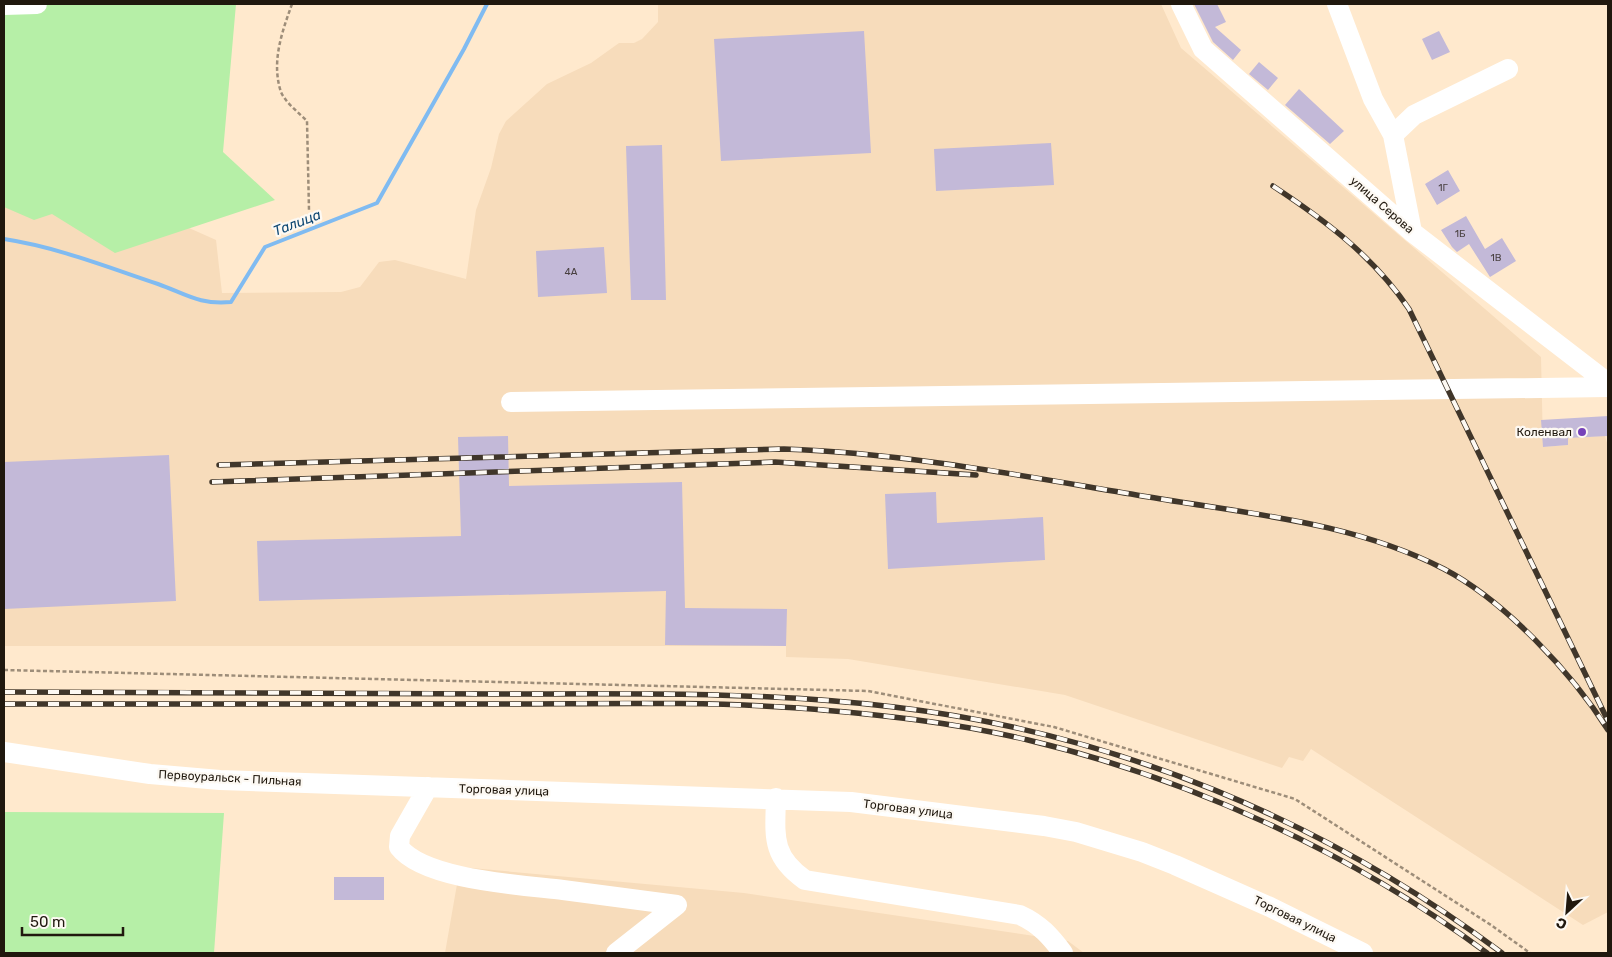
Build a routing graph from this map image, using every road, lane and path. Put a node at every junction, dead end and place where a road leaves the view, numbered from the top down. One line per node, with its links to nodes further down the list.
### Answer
1 (37, 4): 5 (street)
2 (292, 4): 8 (path)
3 (1181, 4): 9 (street, улица Серова)
4 (1337, 4): 7 (street)
5 (4, 5)
6 (1508, 69): 7 (street)
7 (1393, 134): 9 (street)
8 (309, 210)
9 (1412, 232): 10 (street, улица Серова)
10 (1608, 383)
11 (1608, 387): 12 (street)
12 (511, 402)
13 (4, 670): 20 (path)
14 (4, 752): 15 (street, Первоуральск - Пильная)
15 (428, 787): 16 (street, Торговая улица); 17 (street)
16 (776, 798): 18 (street); 19 (street, Торговая улица)
17 (616, 953)
18 (1063, 953)
19 (1363, 953)
20 (1530, 953)

